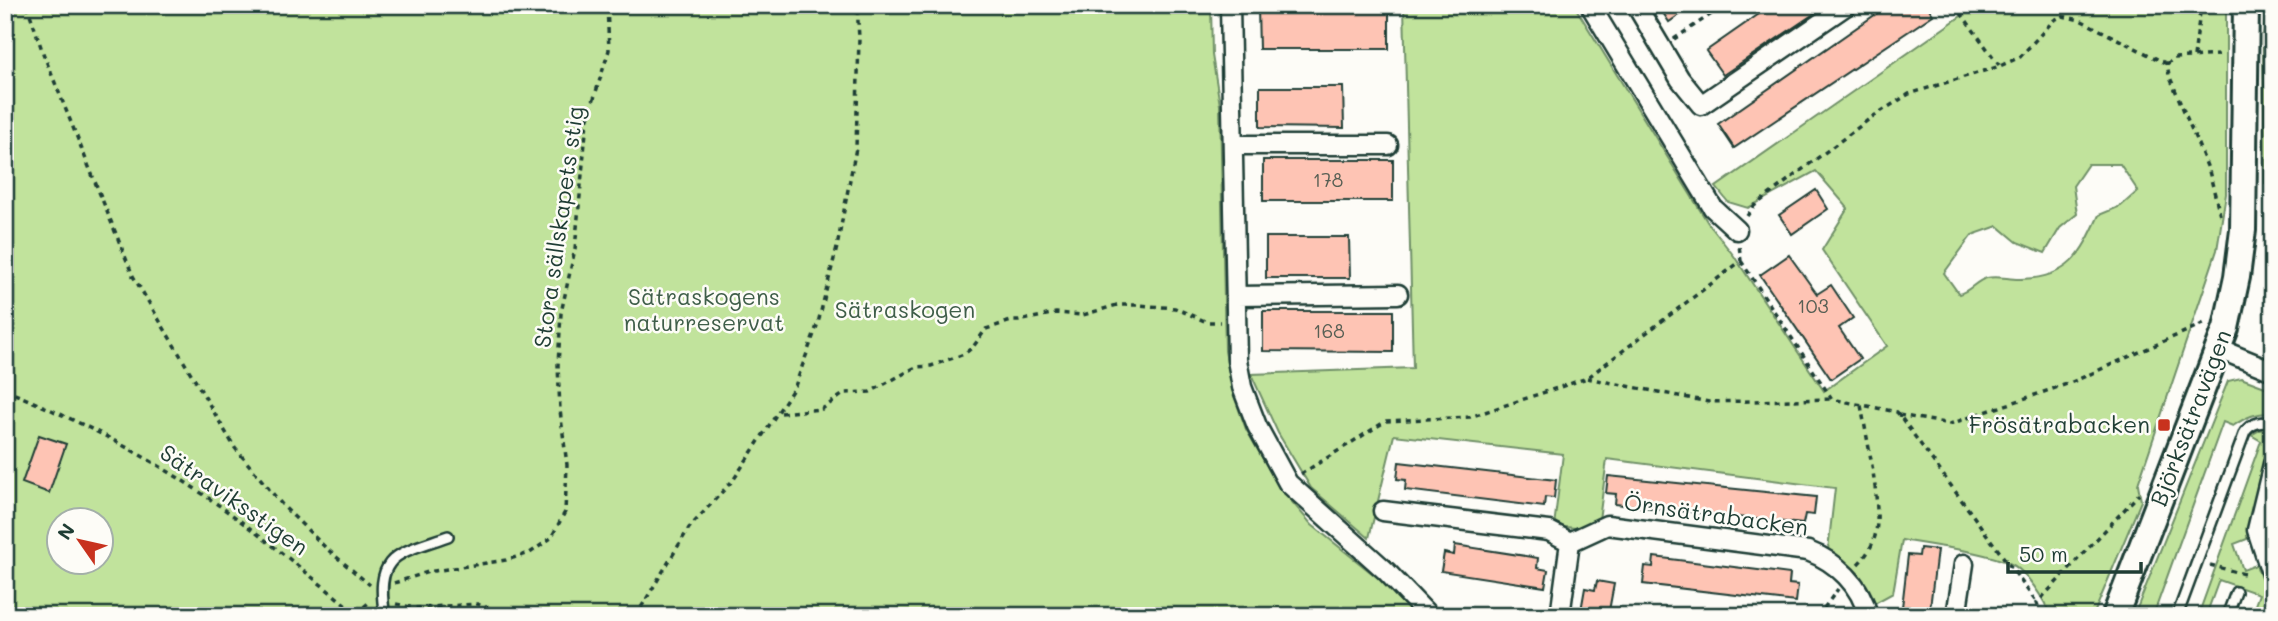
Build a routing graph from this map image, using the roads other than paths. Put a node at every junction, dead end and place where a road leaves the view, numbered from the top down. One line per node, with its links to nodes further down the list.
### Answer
1 (1230, 5): 6 (street)
2 (1590, 5): 8 (street)
3 (1636, 5): 4 (street)
4 (1847, 5)
5 (2246, 5): 11 (street, Björksätravägen)
6 (1233, 145): 7 (street); 10 (street)
7 (1388, 145)
8 (1737, 230)
9 (1398, 294): 10 (street)
10 (1236, 296): 22 (street)
11 (2210, 342): 12 (street); 26 (street, Björksätravägen)
12 (2273, 371)
13 (2273, 422): 27 (lane)
14 (2273, 464): 19 (street)
15 (1383, 511): 17 (street)
16 (448, 536): 21 (lane)
17 (1570, 542): 23 (street); 24 (street, Örnsätrabacken)
18 (1964, 564): 25 (street)
19 (2271, 574)
20 (2236, 592): 28 (lane)
21 (384, 616)
22 (1429, 616)
23 (1560, 616)
24 (1868, 616)
25 (1956, 616)
26 (2115, 616)
27 (2176, 616)
28 (2227, 616)

